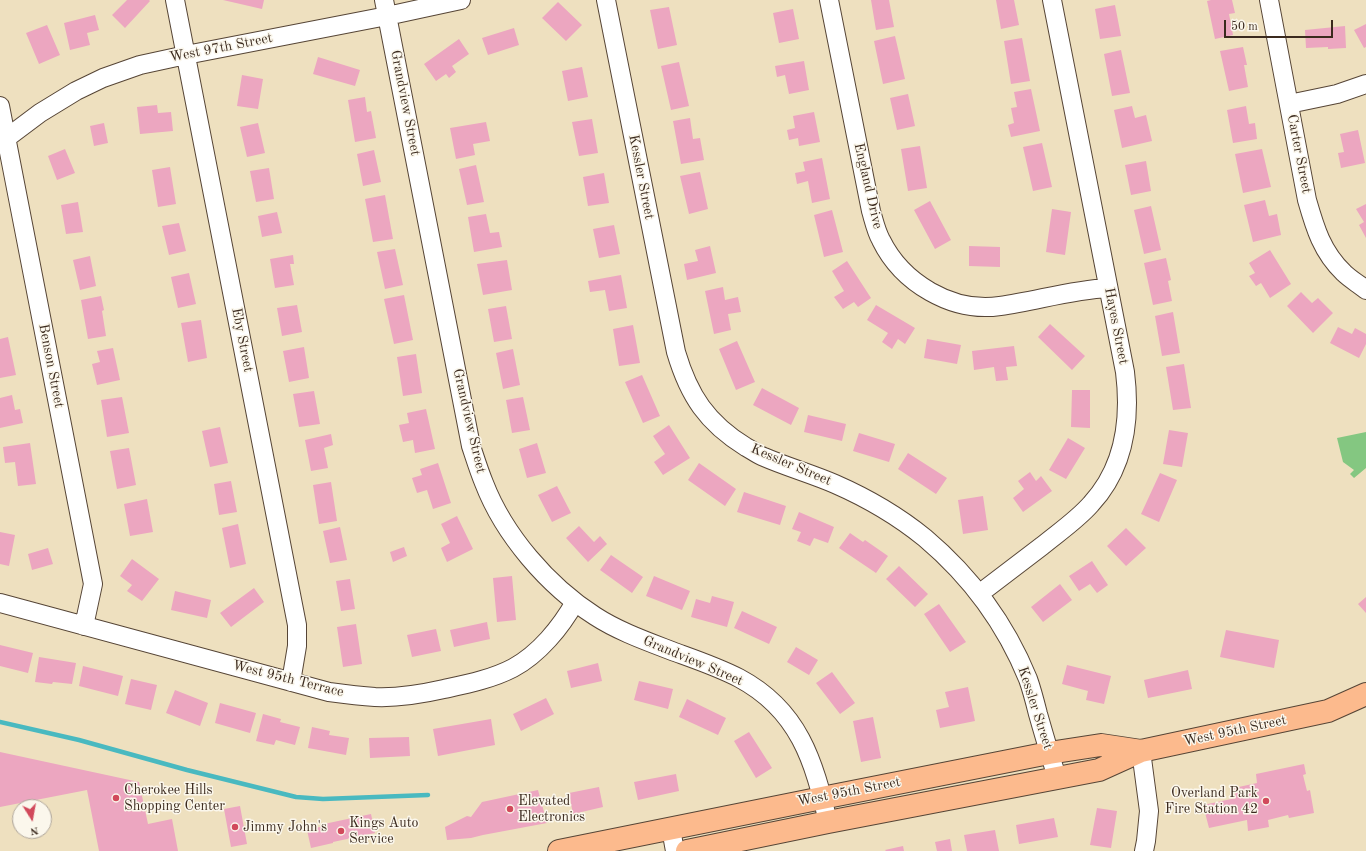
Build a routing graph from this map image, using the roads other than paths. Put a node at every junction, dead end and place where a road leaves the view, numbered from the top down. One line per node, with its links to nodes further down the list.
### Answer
1 (175, 0): 8 (street, Eby Street)
2 (461, 0): 7 (street, West 97th Street)
3 (606, 0): 15 (street, Kessler Street)
4 (829, 0): 13 (street, England Drive)
5 (1052, 0): 13 (street, Hayes Street)
6 (1269, 0): 10 (street, Carter Street)
7 (386, 8): 8 (street, West 97th Street); 16 (street, Grandview Street)
8 (186, 54): 12 (street, West 97th Street); 19 (street, Eby Street)
9 (1366, 84): 10 (street)
10 (1289, 104): 14 (street, Carter Street)
11 (0, 106): 12 (street, Benson Street)
12 (3, 141): 18 (street, Benson Street)
13 (1108, 288): 15 (street, Hayes Street)
14 (1366, 290)
15 (979, 594): 24 (street, Kessler Street)
16 (575, 602): 19 (street, West 95th Terrace); 26 (street, Grandview Street)
17 (0, 604): 18 (street, West 95th Terrace)
18 (84, 626): 19 (street, West 95th Terrace)
19 (291, 682)
20 (1366, 694): 21 (main road, West 95th Street)
21 (1328, 711): 22 (main road, West 95th Street); 23 (main road, West 95th Street)
22 (1366, 712)
23 (1141, 751): 24 (main road, West 95th Street); 25 (main road, West 95th Street); 32 (street)
24 (1049, 753): 25 (street, Kessler Street); 26 (main road, West 95th Street)
25 (1057, 777): 27 (main road, West 95th Street)
26 (822, 798): 27 (street, Grandview Street); 28 (main road, West 95th Street)
27 (828, 822): 31 (main road, West 95th Street)
28 (671, 829): 29 (main road, West 95th Street); 30 (street)
29 (559, 851)
30 (675, 851)
31 (687, 851)
32 (1144, 851)

